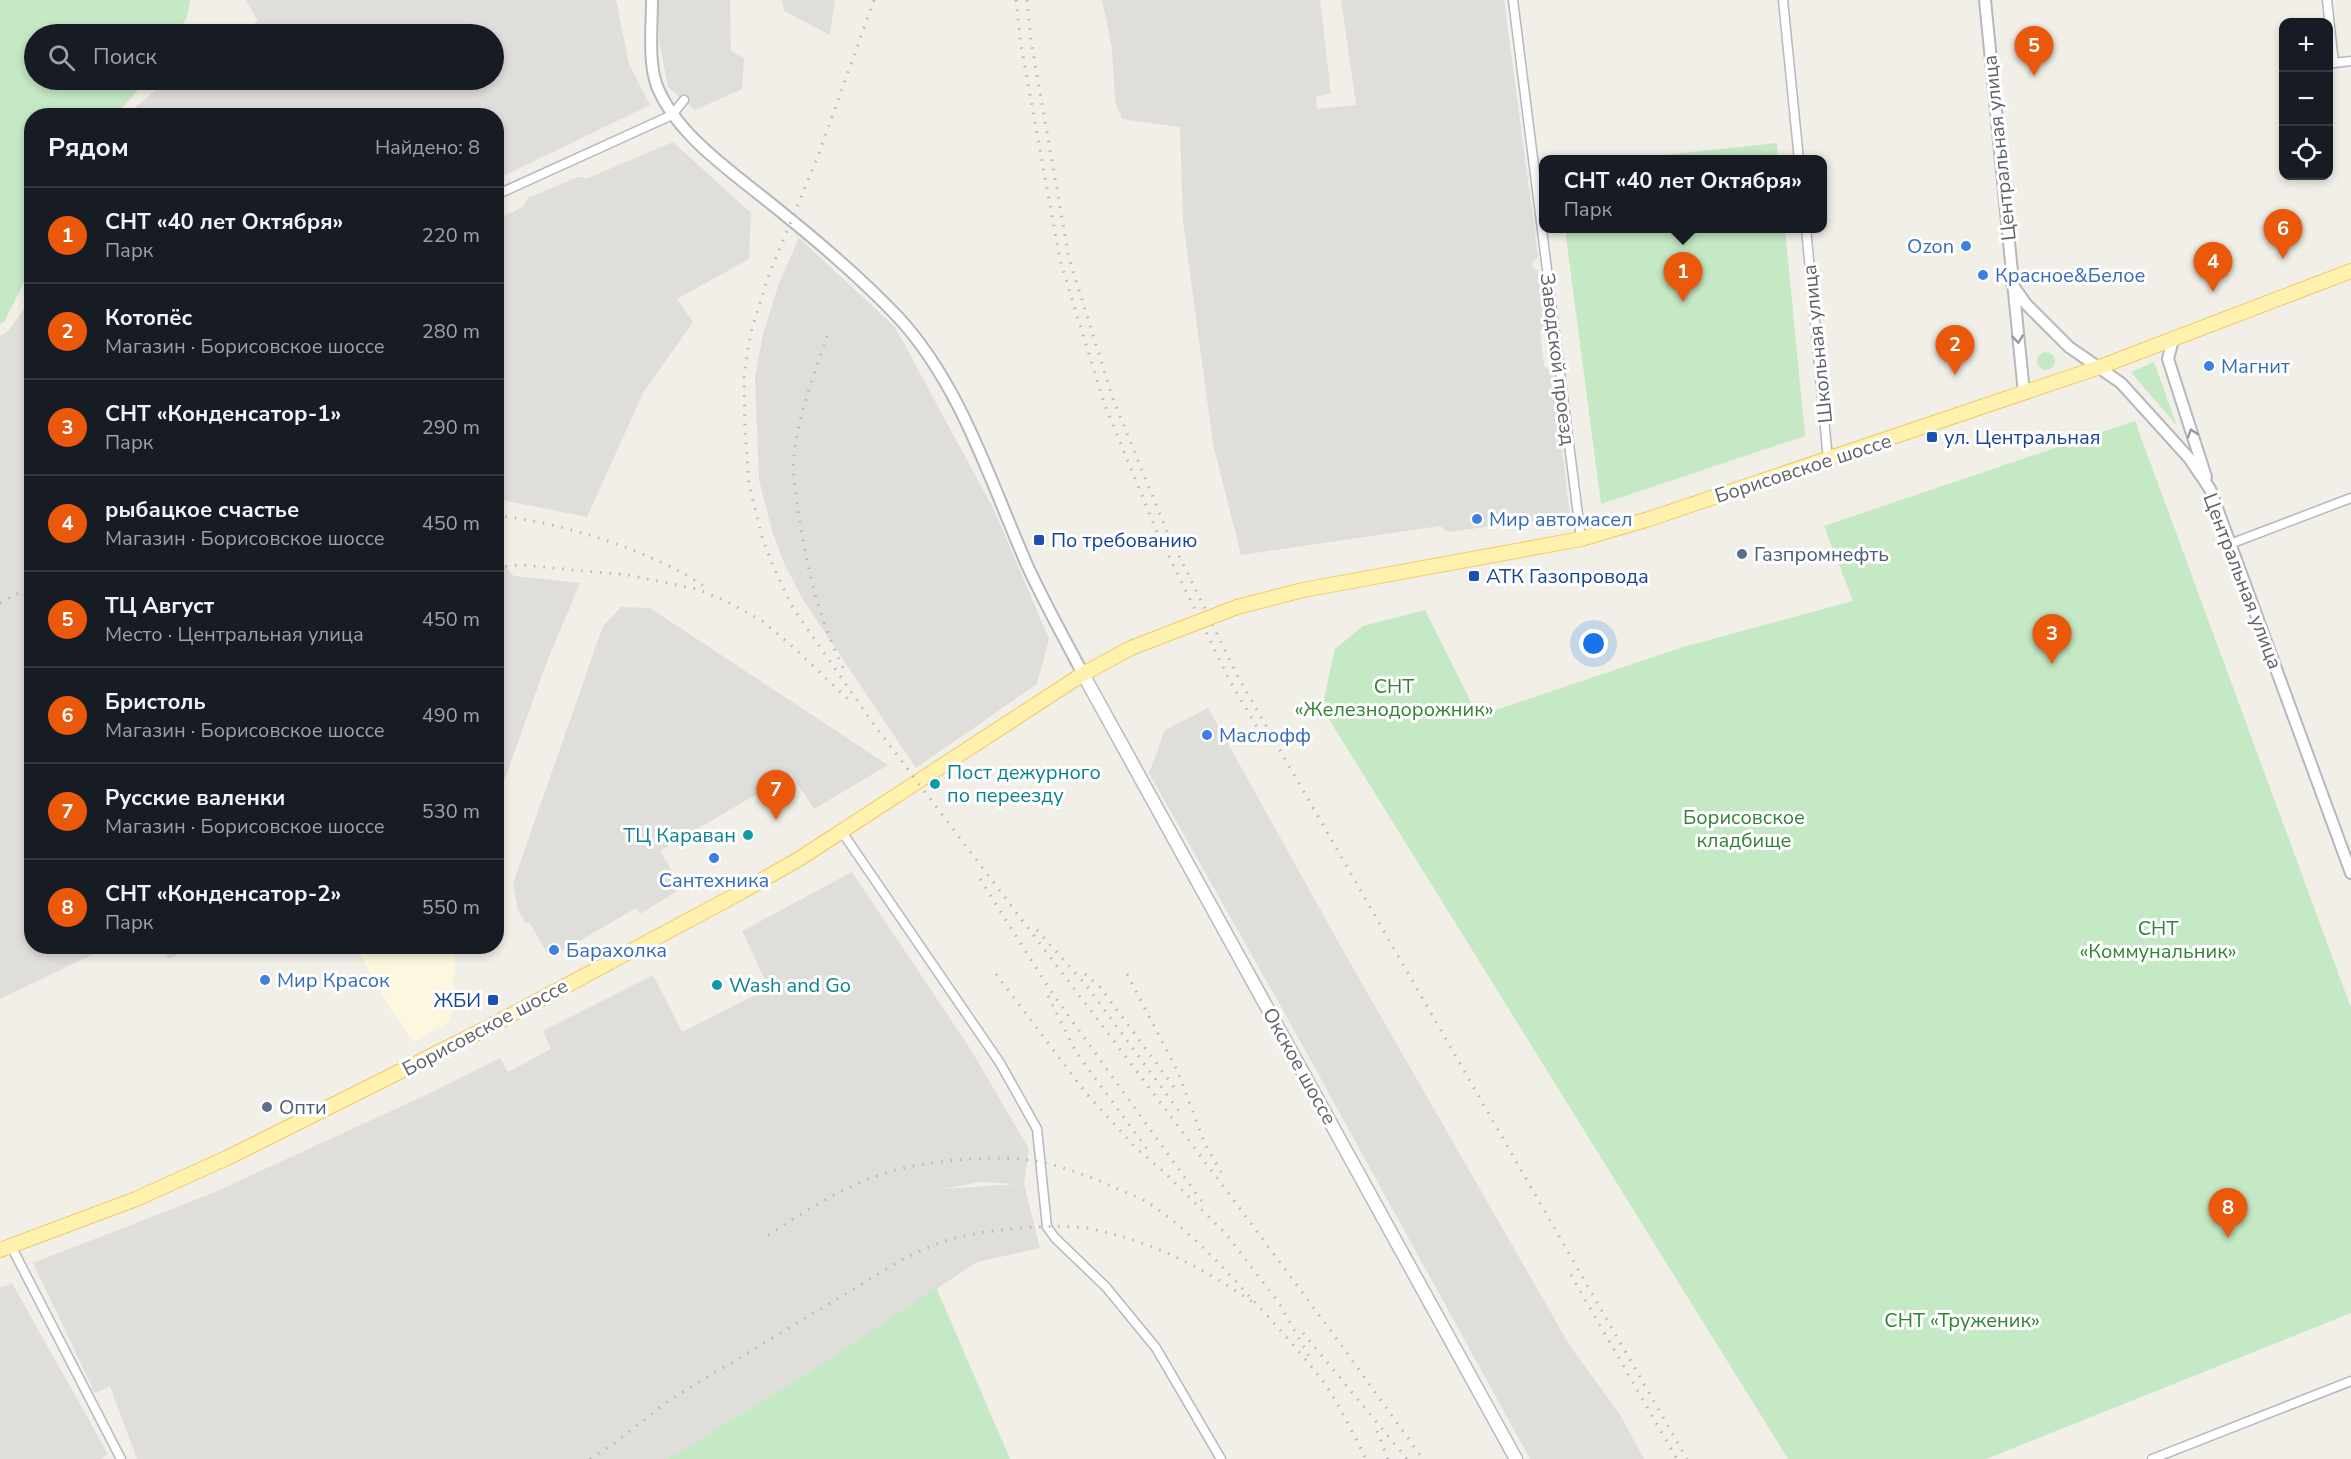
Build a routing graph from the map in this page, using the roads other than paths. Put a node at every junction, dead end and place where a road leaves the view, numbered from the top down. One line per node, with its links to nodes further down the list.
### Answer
1 (652, 0): 8 (street)
2 (1513, 0): 11 (street, Заводской проезд)
3 (1783, 0): 9 (street)
4 (1984, 0): 15 (street, Центральная улица)
5 (2327, 0): 6 (street)
6 (2351, 61)
7 (684, 100): 8 (street)
8 (672, 115): 10 (street); 24 (street)
9 (1799, 155)
10 (504, 191)
11 (1539, 206)
12 (1542, 233): 22 (street, Заводской проезд)
13 (1806, 233): 19 (street, Школьная улица)
14 (2351, 271): 16 (main road, Борисовское шоссе)
15 (2012, 284): 17 (street, Центральная улица); 18 (street, one-way to 18)
16 (2173, 339): 17 (main road, Борисовское шоссе); 20 (street, one-way to 16)
17 (2097, 368): 18 (main road, Борисовское шоссе); 20 (street, Центральная улица)
18 (2024, 393): 19 (main road, Борисовское шоссе)
19 (1828, 460): 22 (main road, Борисовское шоссе)
20 (2210, 489): 23 (street, Центральная улица)
21 (2351, 498): 23 (street)
22 (1581, 539): 24 (main road, Борисовское шоссе, bridge)
23 (2230, 544): 26 (street, Центральная улица)
24 (1083, 674): 25 (main road, Борисовское шоссе); 31 (main road, Окское шоссе)
25 (842, 832): 27 (main road, Борисовское шоссе); 30 (street)
26 (2351, 873)
27 (5, 1248): 29 (street)
28 (2351, 1381): 32 (street)
29 (121, 1459)
30 (1221, 1459)
31 (1516, 1459)
32 (2152, 1459)

